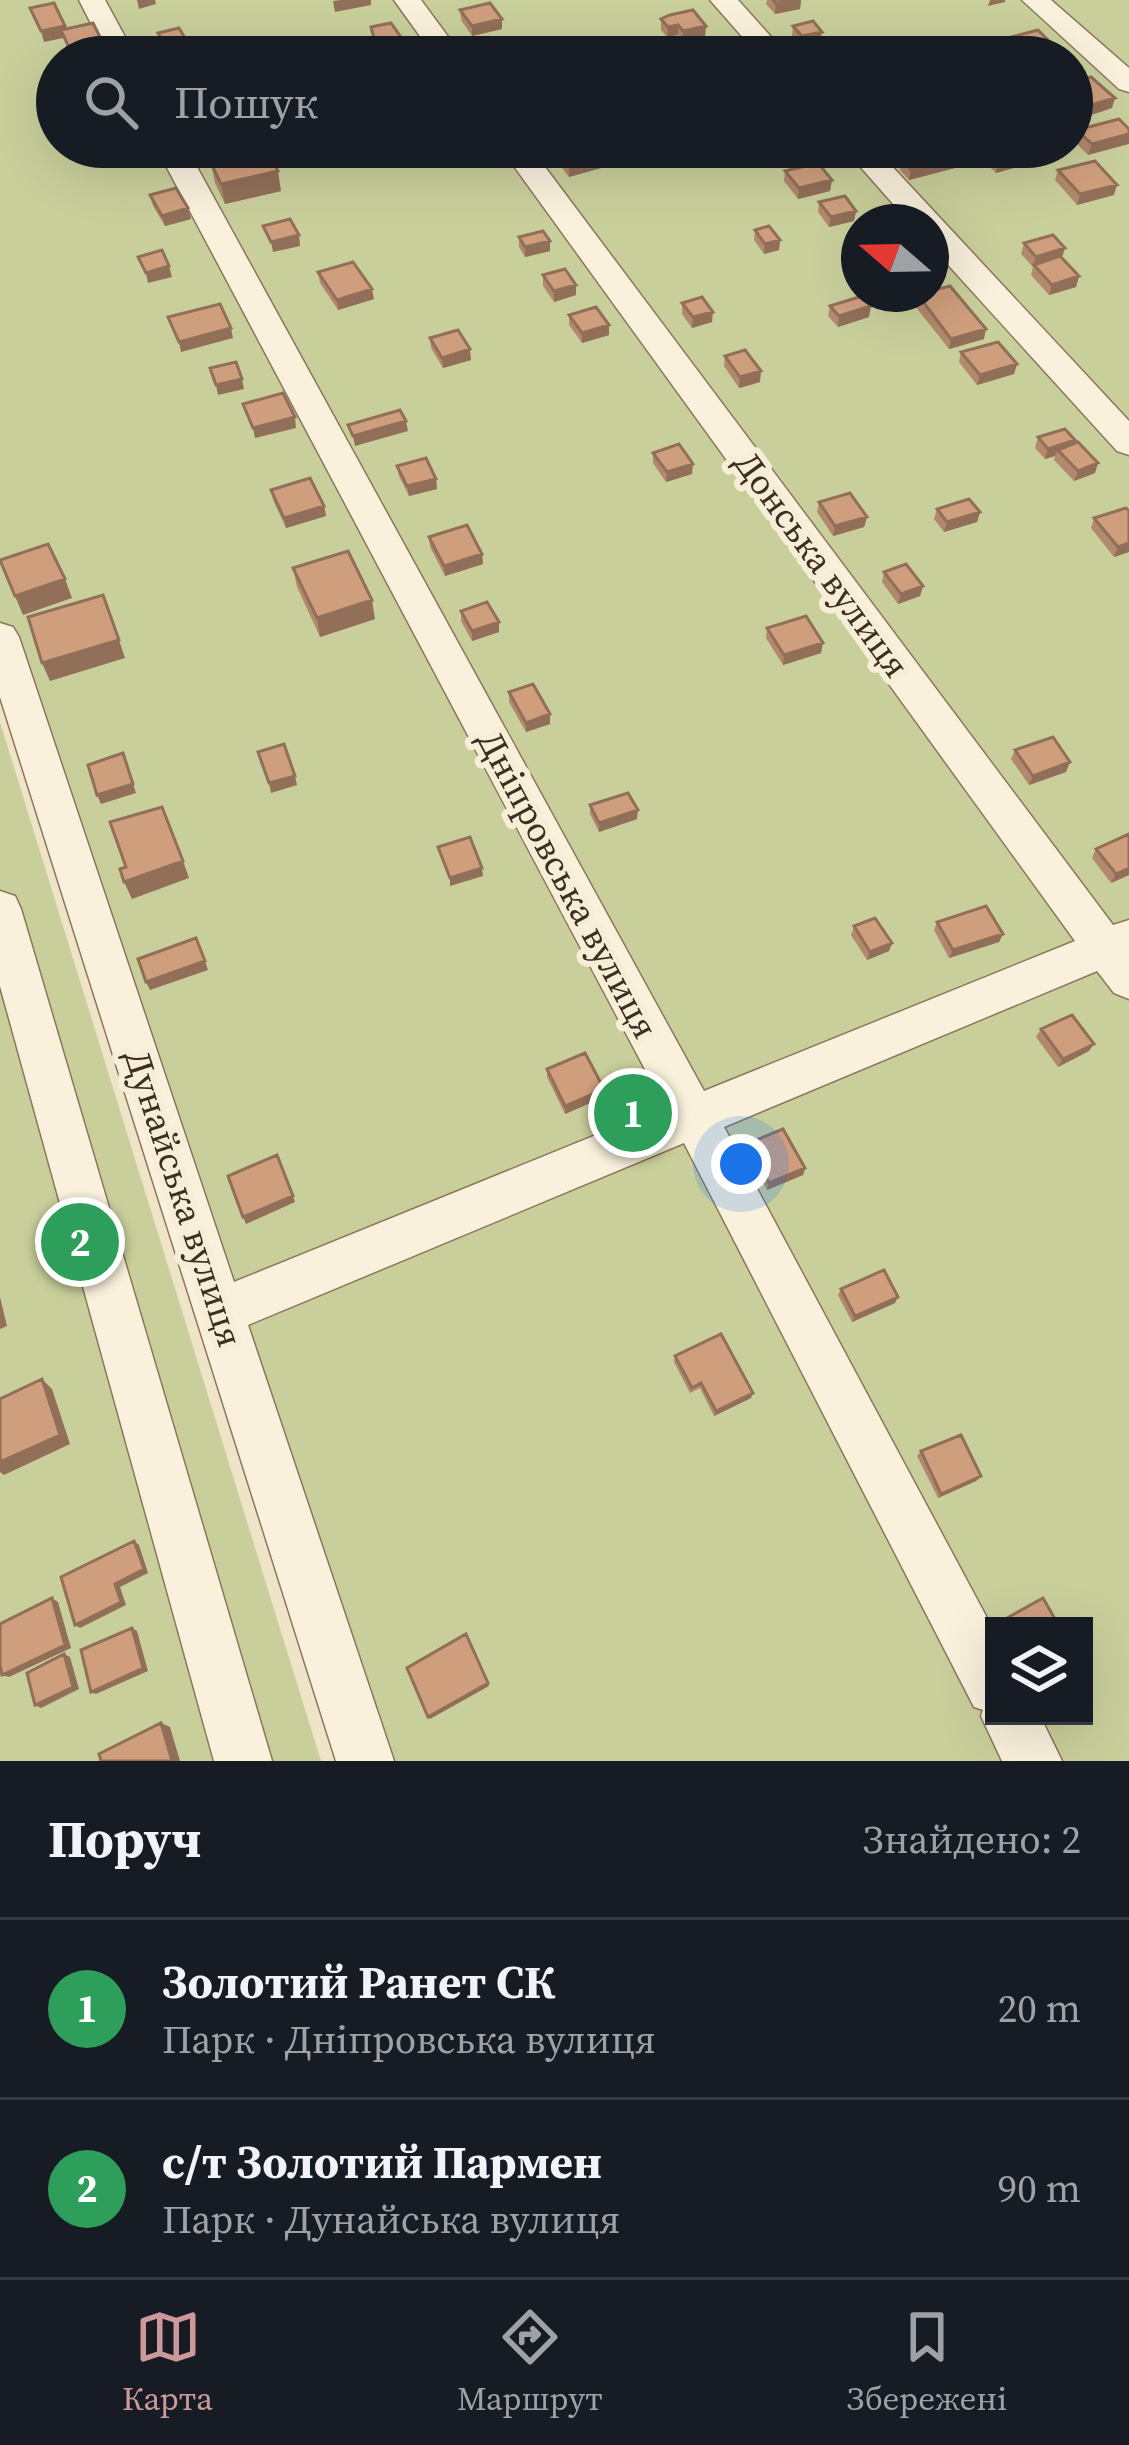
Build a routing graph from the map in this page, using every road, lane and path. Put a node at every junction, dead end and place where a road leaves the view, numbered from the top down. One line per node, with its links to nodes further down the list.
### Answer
1 (92, 0): 6 (street)
2 (406, 0): 7 (street)
3 (723, 0): 8 (street)
4 (1035, 0): 9 (street)
5 (1070, 0): 11 (street)
6 (111, 36)
7 (433, 36)
8 (756, 36)
9 (1076, 36)
10 (1093, 51): 12 (street)
11 (1129, 52)
12 (1129, 83)
13 (182, 168): 22 (street, Дніпровська вулиця)
14 (531, 168): 21 (street, Донська вулиця)
15 (877, 168): 16 (street)
16 (910, 204)
17 (949, 247): 18 (street)
18 (1129, 443)
19 (0, 637): 23 (street, Дунайська вулиця)
20 (0, 909): 26 (street)
21 (1121, 956): 22 (street)
22 (694, 1117): 23 (street); 24 (street, Дніпровська вулиця)
23 (221, 1312): 27 (street, Дунайська вулиця)
24 (985, 1670)
25 (1014, 1725): 28 (street)
26 (243, 1761)
27 (365, 1761)
28 (1033, 1761)

